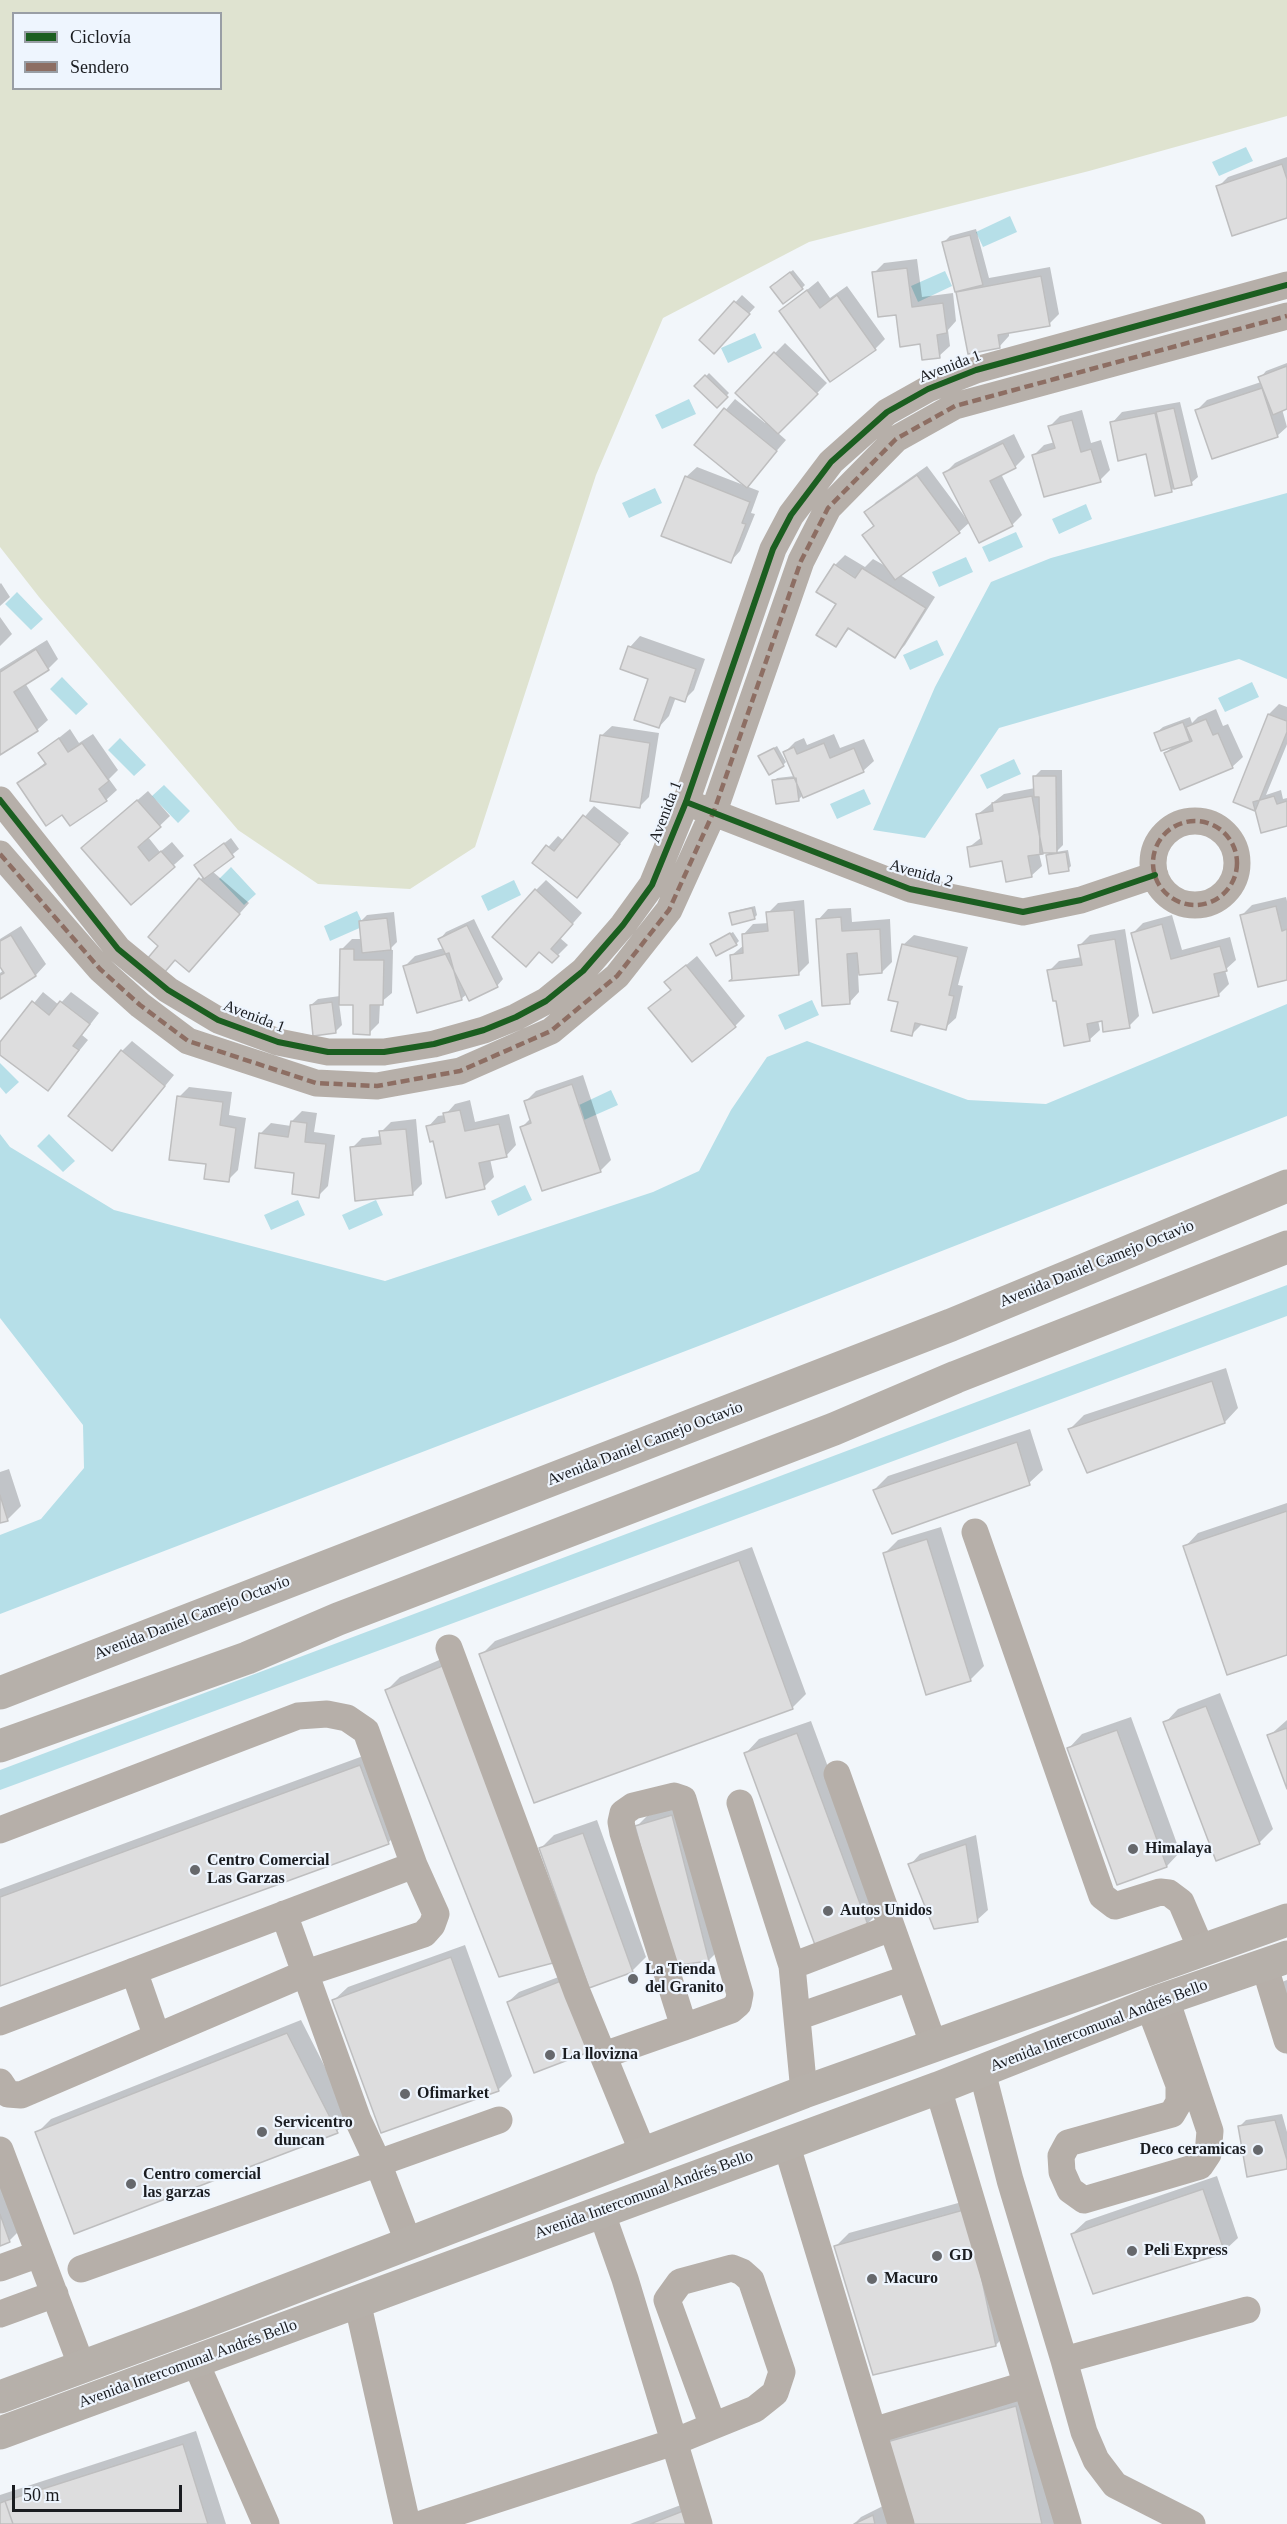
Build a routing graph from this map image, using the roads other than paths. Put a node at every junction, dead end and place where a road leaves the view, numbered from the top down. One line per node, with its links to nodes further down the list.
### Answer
1 (1287, 285): 4 (street, Avenida 1)
2 (1287, 316): 5 (street)
3 (0, 800): 4 (street, Avenida 1)
4 (686, 802): 5 (street, Avenida 2)
5 (713, 813): 6 (street); 7 (street, Avenida 2)
6 (0, 854)
7 (1155, 875)
8 (1287, 1186): 12 (main road, Avenida Daniel Camejo Octavio)
9 (1287, 1247): 13 (main road)
10 (975, 1532): 21 (street)
11 (449, 1648): 34 (street)
12 (0, 1693)
13 (0, 1746)
14 (837, 1774): 20 (street)
15 (740, 1803): 23 (street)
16 (0, 1830): 17 (street)
17 (414, 1865): 18 (street); 25 (street)
18 (284, 1914): 24 (street); 25 (street)
19 (1287, 1920): 21 (main road, Avenida Intercomunal Andrés Bello)
20 (891, 1928): 23 (street); 26 (street)
21 (1202, 1951): 33 (main road, Avenida Intercomunal Andrés Bello)
22 (1276, 1960): 27 (main road, Avenida Intercomunal Andrés Bello); 32 (street)
23 (792, 1966): 28 (street)
24 (134, 1971): 29 (street); 31 (street)
25 (306, 1973): 31 (street); 43 (street)
26 (909, 1978): 28 (street); 33 (street)
27 (1157, 2002): 27 (street); 35 (main road, Avenida Intercomunal Andrés Bello)
28 (797, 2017): 38 (street)
29 (0, 2022)
30 (684, 2027): 30 (street); 34 (street)
31 (158, 2037): 36 (street)
32 (1287, 2040)
33 (934, 2046): 38 (main road, Avenida Intercomunal Andrés Bello)
34 (604, 2055): 42 (street)
35 (982, 2071): 37 (main road, Avenida Intercomunal Andrés Bello); 53 (street)
36 (0, 2082)
37 (938, 2088): 40 (main road, Avenida Intercomunal Andrés Bello); 56 (street)
38 (804, 2092): 42 (main road, Avenida Intercomunal Andrés Bello)
39 (499, 2120): 43 (street)
40 (786, 2143): 44 (main road, Avenida Intercomunal Andrés Bello); 59 (street)
41 (0, 2150): 46 (street)
42 (644, 2155): 45 (main road, Avenida Intercomunal Andrés Bello)
43 (378, 2163): 45 (street); 48 (street)
44 (601, 2211): 50 (main road, Avenida Intercomunal Andrés Bello); 61 (street)
45 (409, 2244): 55 (main road, Avenida Intercomunal Andrés Bello)
46 (39, 2254): 47 (street); 49 (street)
47 (0, 2268)
48 (81, 2269)
49 (55, 2294): 52 (street); 55 (street)
50 (357, 2301): 54 (main road, Avenida Intercomunal Andrés Bello); 63 (street)
51 (1247, 2310): 53 (street)
52 (0, 2314)
53 (1064, 2360): 68 (street)
54 (195, 2361): 60 (main road, Avenida Intercomunal Andrés Bello); 62 (street)
55 (82, 2367): 57 (main road, Avenida Intercomunal Andrés Bello)
56 (1025, 2385): 59 (street); 67 (street)
57 (0, 2397)
58 (713, 2426): 58 (street); 61 (street)
59 (873, 2431): 66 (street)
60 (0, 2433)
61 (674, 2442): 64 (street); 65 (street)
62 (266, 2524)
63 (407, 2524)
64 (421, 2524)
65 (699, 2524)
66 (901, 2524)
67 (1068, 2524)
68 (1192, 2524)

